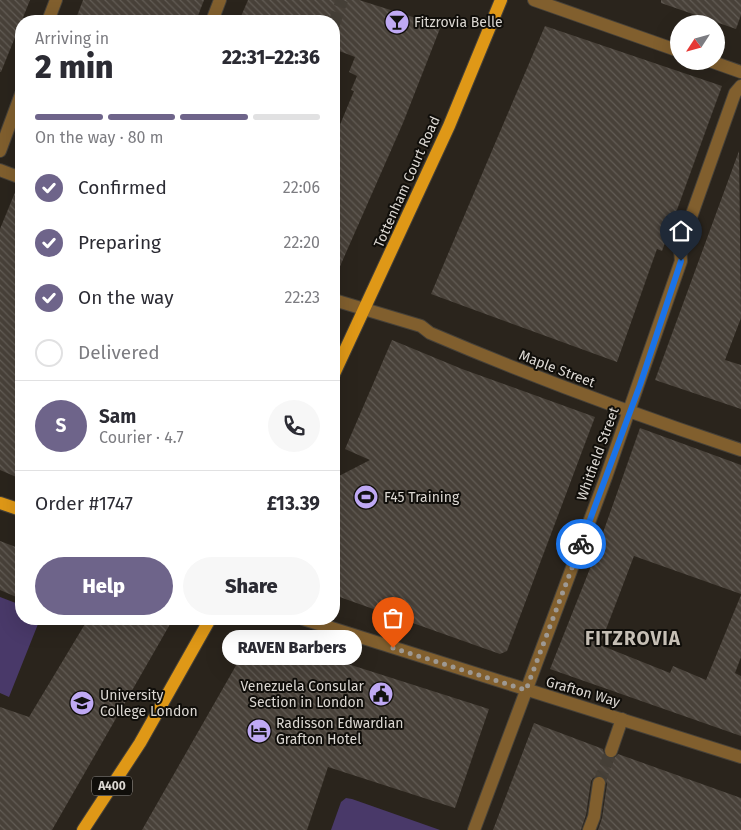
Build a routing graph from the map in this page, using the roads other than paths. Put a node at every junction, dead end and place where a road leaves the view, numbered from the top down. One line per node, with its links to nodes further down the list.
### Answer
1 (56, 0): 5 (street)
2 (220, 0): 6 (street)
3 (502, 0): 16 (main road, Tottenham Court Road)
4 (534, 0): 7 (street)
5 (50, 15)
6 (214, 15)
7 (670, 47)
8 (725, 66): 9 (street)
9 (741, 72)
10 (741, 86): 18 (street, Whitfield Street)
11 (15, 110): 12 (street)
12 (0, 151)
13 (0, 170): 14 (street)
14 (15, 176)
15 (340, 302): 16 (street, Maple Street)
16 (365, 310): 17 (main road, Tottenham Court Road); 18 (street, Maple Street)
17 (340, 362)
18 (629, 413): 19 (street, Maple Street); 24 (street, Whitfield Street)
19 (741, 450)
20 (0, 503): 21 (main road)
21 (15, 508)
22 (207, 625): 29 (main road, A400)
23 (322, 625): 24 (street, Grafton Way)
24 (526, 690): 25 (street, Grafton Way); 30 (street, Whitfield Street)
25 (622, 719): 26 (street); 27 (street, Grafton Way)
26 (611, 751)
27 (741, 757)
28 (600, 783): 31 (street)
29 (83, 830)
30 (474, 830)
31 (589, 830)

